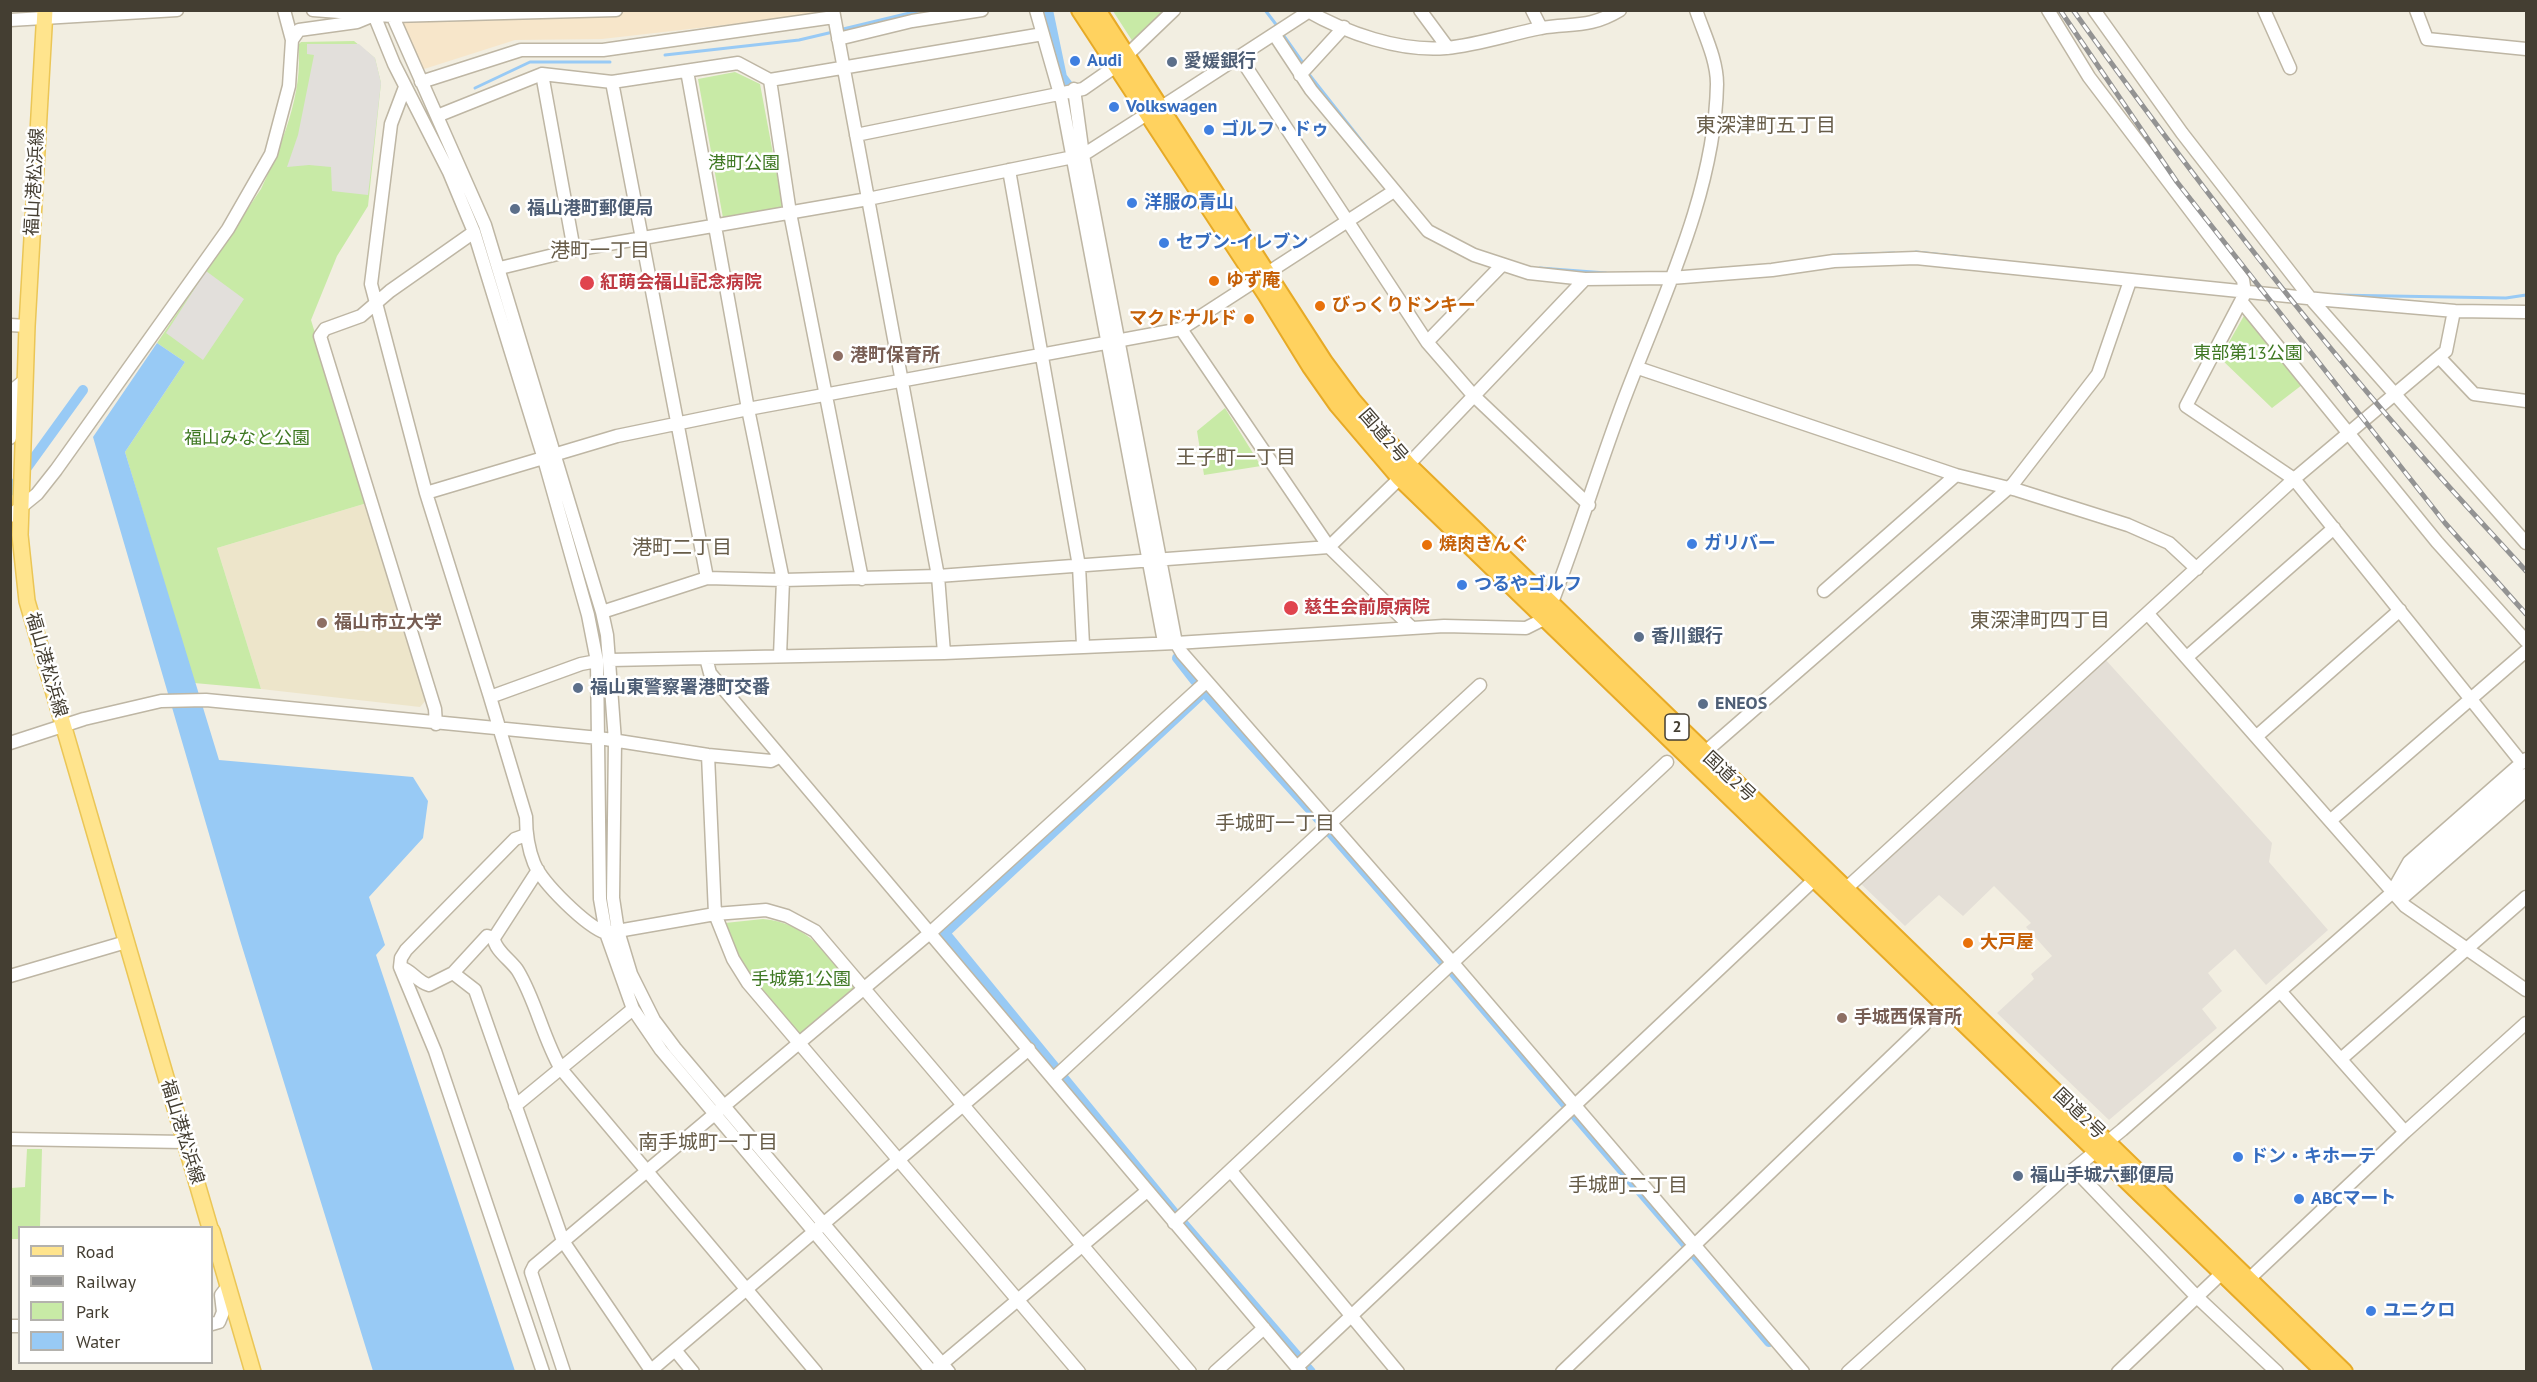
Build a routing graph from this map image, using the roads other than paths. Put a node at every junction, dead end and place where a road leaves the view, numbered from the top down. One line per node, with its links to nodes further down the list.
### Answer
1 (177, 10): 21 (street)
2 (284, 10): 29 (street)
3 (314, 10): 19 (street)
4 (616, 10): 20 (street)
5 (982, 10): 28 (street)
6 (1036, 10): 26 (street)
7 (1080, 10): 33 (highway, 国道2号 / 2)
8 (1097, 10): 33 (highway, 国道2号 / 2)
9 (1174, 10): 33 (street)
10 (1420, 10): 30 (street)
11 (1532, 10): 25 (street)
12 (1620, 10): 25 (street)
13 (1696, 10): 60 (street)
14 (2048, 10): 63 (street)
15 (2094, 10): 64 (street)
16 (2264, 10): 35 (street)
17 (2416, 10): 31 (street)
18 (1308, 11): 24 (street); 27 (street)
19 (373, 13): 20 (street); 29 (street); 42 (street)
20 (391, 13): 40 (street)
21 (45, 14): 23 (street); 69 (main road, 福山港松浜線)
22 (834, 16): 28 (street); 40 (street)
23 (10, 20)
24 (1344, 27): 30 (street); 38 (street)
25 (1541, 28): 30 (street)
26 (1043, 34): 34 (street); 43 (street)
27 (1274, 34): 32 (street); 38 (street)
28 (838, 37): 34 (street)
29 (292, 40): 93 (street)
30 (1448, 48)
31 (2526, 49)
32 (1239, 56): 44 (street); 52 (street)
33 (1121, 61): 43 (street); 44 (highway, 国道2号 / 2)
34 (842, 67): 39 (street); 46 (street)
35 (2290, 68)
36 (687, 71): 39 (street); 41 (street); 53 (street)
37 (542, 74): 41 (street); 45 (street); 56 (street)
38 (1300, 75): 49 (street)
39 (770, 81): 51 (street)
40 (421, 82): 45 (street)
41 (612, 82): 55 (street)
42 (405, 87): 54 (street); 65 (street)
43 (1068, 91): 46 (street); 47 (street)
44 (1154, 111): 47 (street); 59 (highway, 国道2号 / 2)
45 (437, 116): 58 (street)
46 (856, 135): 50 (street)
47 (1077, 156): 48 (street); 71 (street)
48 (1009, 170): 50 (street); 73 (street)
49 (1394, 191): 52 (street); 57 (street)
50 (868, 199): 51 (street); 77 (street)
51 (790, 213): 53 (street); 78 (street)
52 (1347, 222): 59 (street); 72 (street)
53 (717, 226): 55 (street); 82 (street)
54 (474, 232): 65 (street); 86 (street)
55 (641, 238): 56 (street); 83 (street)
56 (574, 250): 58 (street)
57 (1502, 265): 61 (street); 72 (street)
58 (500, 268): 86 (street)
59 (1262, 276): 70 (street); 87 (highway, 国道2号 / 2)
60 (1671, 278): 61 (street); 62 (street); 75 (street)
61 (1585, 279): 80 (street)
62 (2130, 281): 63 (street); 90 (street)
63 (2243, 297): 64 (street); 84 (street); 89 (street)
64 (2311, 299): 66 (street); 79 (street)
65 (375, 305): 91 (street); 124 (street)
66 (2454, 311): 67 (street); 74 (street)
67 (2526, 312)
68 (10, 325): 69 (street)
69 (27, 326): 76 (main road, 福山港松浜線)
70 (1181, 329): 71 (street); 96 (street)
71 (1112, 341): 73 (street); 97 (street)
72 (1427, 342): 80 (street)
73 (1040, 354): 77 (street); 98 (street)
74 (2439, 357): 79 (street); 81 (street)
75 (1638, 369): 88 (street); 92 (street)
76 (25, 380): 85 (street); 93 (main road, 福山港松浜線)
77 (903, 380): 78 (street); 100 (street)
78 (826, 394): 82 (street); 102 (street)
79 (2393, 394): 84 (street); 95 (street)
80 (1473, 395): 87 (street); 92 (street)
81 (2526, 401)
82 (748, 409): 83 (street); 103 (street)
83 (675, 425): 86 (street); 101 (street)
84 (2348, 434): 89 (street); 110 (street)
85 (10, 438)
86 (550, 458): 91 (street); 107 (street); 119 (street)
87 (1404, 472): 96 (street); 106 (highway, 国道2号 / 2)
88 (1956, 475): 90 (street); 104 (street)
89 (2294, 479): 94 (street); 99 (street)
90 (2007, 488): 99 (street); 131 (street)
91 (426, 493): 122 (street)
92 (1589, 505): 106 (street)
93 (16, 511): 125 (main road, 福山港松浜線)
94 (2334, 528): 105 (street); 116 (street)
95 (2526, 543)
96 (1329, 547): 97 (street); 109 (street)
97 (1153, 561): 98 (street); 111 (street)
98 (1079, 566): 100 (street); 112 (street)
99 (2197, 569): 108 (street)
100 (938, 576): 102 (street); 114 (street)
101 (706, 578): 103 (street); 107 (street)
102 (862, 579): 103 (street)
103 (783, 580): 115 (street)
104 (1824, 591)
105 (2400, 610): 123 (street); 127 (street)
106 (1548, 611): 109 (street); 131 (highway, 国道2号 / 2); 141 (highway, 国道2号 / 2)
107 (602, 612): 118 (street)
108 (2148, 614): 116 (street); 142 (street)
109 (1412, 628): 111 (street)
110 (2526, 641)
111 (1170, 643): 112 (street); 120 (street)
112 (1083, 645): 114 (street)
113 (2526, 651): 123 (street)
114 (944, 653): 115 (street)
115 (780, 656): 117 (street)
116 (2187, 657): 127 (street)
117 (706, 658): 118 (street); 133 (street)
118 (610, 660): 129 (street)
119 (597, 662): 122 (street); 128 (street)
120 (1206, 682): 138 (street); 147 (street)
121 (1480, 685): 138 (street)
122 (490, 697): 126 (street)
123 (2469, 699): 135 (street); 137 (street)
124 (436, 724): 125 (street); 126 (street)
125 (64, 727): 130 (street); 149 (main road, 福山港松浜線)
126 (499, 730): 128 (street); 139 (street)
127 (2257, 736): 137 (street)
128 (599, 738): 129 (street); 146 (street)
129 (615, 741): 132 (street); 146 (street)
130 (10, 742)
131 (1704, 753): 142 (highway, 国道2号 / 2)
132 (708, 755): 133 (street); 145 (street)
133 (779, 757): 147 (street)
134 (1667, 762): 151 (street)
135 (2525, 765): 143 (street)
136 (2526, 790): 143 (street)
137 (2331, 820): 143 (street)
138 (1330, 823): 151 (street); 165 (street)
139 (526, 835): 140 (street); 152 (street)
140 (538, 870): 146 (street); 148 (street)
141 (1816, 878): 142 (highway, 国道2号 / 2); 167 (street)
142 (1841, 893): 173 (highway, 国道2号 / 2)
143 (2396, 896): 150 (street); 157 (street)
144 (2526, 897): 150 (street)
145 (715, 914): 146 (street); 155 (street); 161 (street)
146 (612, 932): 158 (street); 169 (street)
147 (931, 932): 155 (street); 162 (street)
148 (494, 938): 153 (street); 164 (street)
149 (126, 942): 154 (street); 172 (main road, 福山港松浜線)
150 (2467, 949): 156 (street); 163 (street)
151 (1452, 962): 167 (street); 177 (street)
152 (400, 967): 153 (street); 199 (street)
153 (453, 973): 168 (street)
154 (10, 976)
155 (864, 989): 161 (street); 166 (street)
156 (2526, 990)
157 (2280, 991): 163 (street); 173 (street)
158 (633, 1009): 164 (street); 169 (street)
159 (2526, 1023): 170 (street)
160 (1924, 1025): 185 (street)
161 (799, 1043): 169 (street); 174 (street)
162 (1029, 1049): 165 (street); 166 (street)
163 (2341, 1059): 170 (street)
164 (561, 1069): 168 (street); 176 (street)
165 (1054, 1078): 178 (street)
166 (965, 1104): 174 (street); 184 (street)
167 (1573, 1104): 185 (street); 192 (street)
168 (515, 1106): 183 (street)
169 (720, 1110): 176 (street); 181 (street)
170 (2405, 1132): 187 (street)
171 (10, 1139): 172 (street)
172 (184, 1142): 180 (main road, 福山港松浜線)
173 (2102, 1146): 175 (street); 186 (highway, 国道2号 / 2); 187 (highway, 国道2号 / 2)
174 (900, 1161): 181 (street); 191 (street)
175 (2074, 1169): 190 (street); 210 (street)
176 (647, 1170): 183 (street); 189 (street)
177 (1231, 1172): 179 (street); 192 (street)
178 (1147, 1191): 179 (street); 184 (street)
179 (1174, 1223): 194 (street)
180 (210, 1226)
181 (819, 1229): 189 (street); 196 (street)
182 (213, 1236): 188 (main road, 福山港松浜線)
183 (563, 1241): 200 (street); 201 (street)
184 (1084, 1244): 191 (street); 205 (street)
185 (1695, 1246): 208 (street); 209 (street)
186 (2223, 1272): 190 (street); 213 (highway, 国道2号 / 2)
187 (2249, 1279): 214 (highway, 国道2号 / 2)
188 (228, 1286): 193 (street); 198 (main road, 福山港松浜線)
189 (747, 1289): 195 (street); 203 (street)
190 (2197, 1297): 211 (street); 212 (street)
191 (1018, 1299): 196 (street); 204 (street)
192 (1352, 1317): 197 (street); 207 (street)
193 (213, 1324)
194 (1264, 1328): 197 (street); 206 (street)
195 (675, 1350): 201 (street); 202 (street)
196 (939, 1369)
197 (1299, 1369)
198 (252, 1371)
199 (543, 1371)
200 (564, 1371)
201 (651, 1371)
202 (693, 1371)
203 (816, 1371)
204 (1079, 1371)
205 (1190, 1371)
206 (1215, 1371)
207 (1398, 1371)
208 (1562, 1371)
209 (1803, 1371)
210 (1848, 1371)
211 (2118, 1371)
212 (2277, 1371)
213 (2325, 1371)
214 (2344, 1371)

